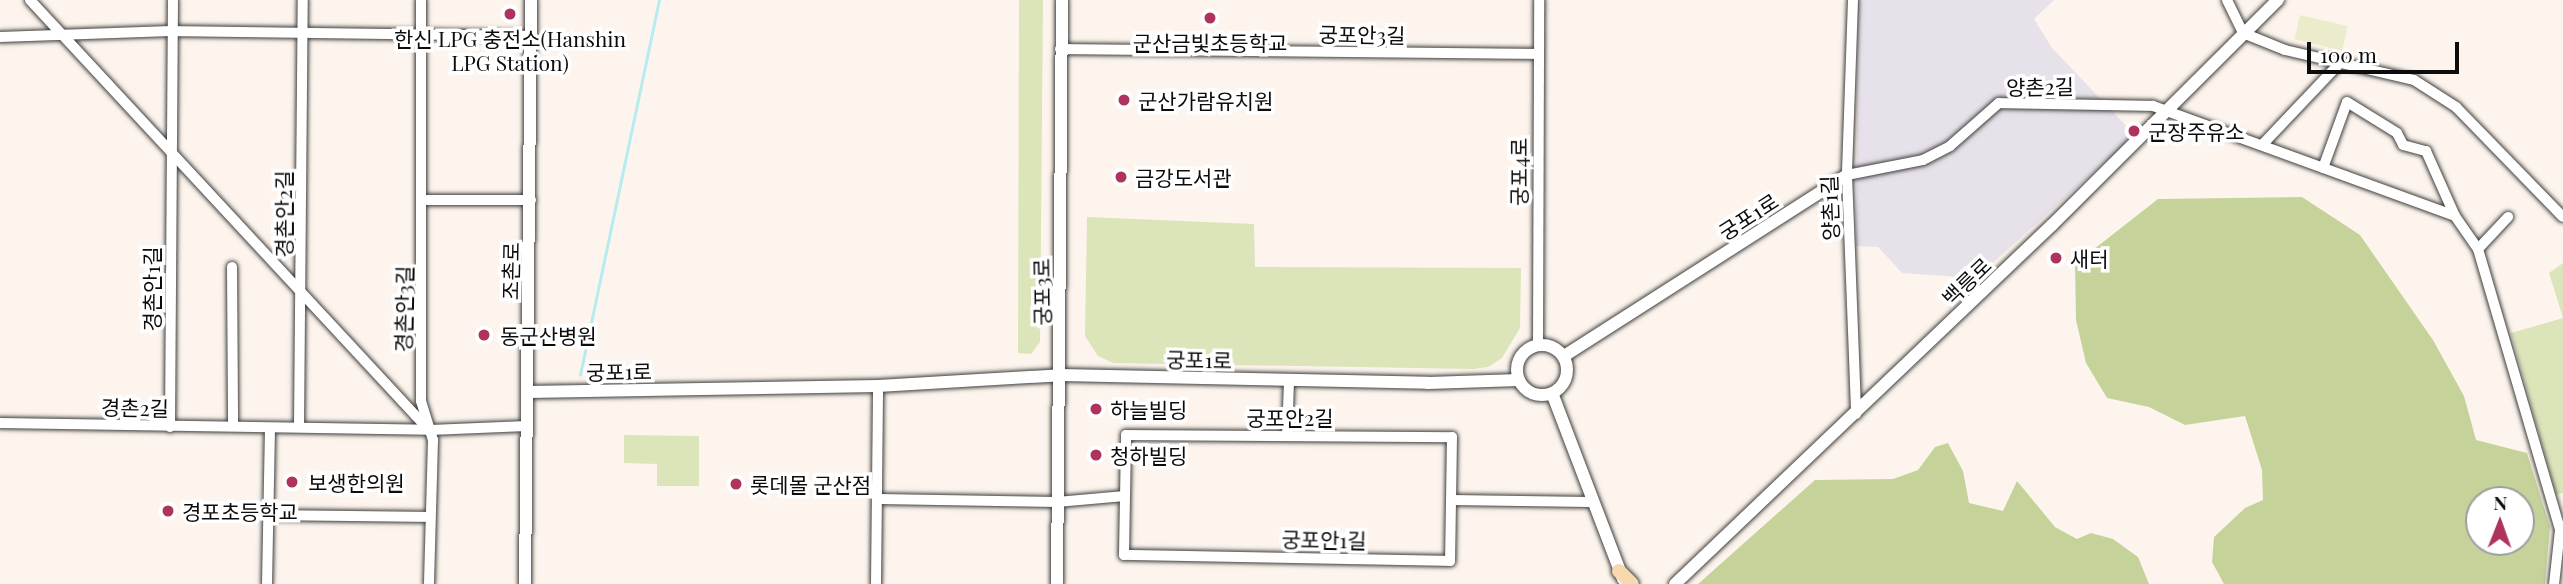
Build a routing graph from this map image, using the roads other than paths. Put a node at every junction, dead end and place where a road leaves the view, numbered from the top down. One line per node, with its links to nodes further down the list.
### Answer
1 (30, 0): 17 (street)
2 (173, 0): 11 (street, 경촌안1길)
3 (303, 0): 12 (street, 경촌안2길)
4 (421, 0): 14 (street, 경촌안3길)
5 (531, 0): 15 (street, 조촌로)
6 (1062, 0): 18 (street, 궁포3로)
7 (1539, 0): 19 (street, 궁포4로)
8 (1853, 0): 25 (street, 양촌1길)
9 (2227, 0): 13 (street)
10 (2278, 0): 13 (street, 백릉로)
11 (171, 31): 12 (street); 17 (street); 23 (street, 경촌안1길)
12 (302, 31): 14 (street); 33 (street, 경촌안2길)
13 (2243, 33): 20 (street); 21 (street, 백릉로)
14 (421, 35): 15 (street); 26 (street, 경촌안3길)
15 (531, 36): 27 (street, 조촌로)
16 (0, 37): 17 (street)
17 (66, 37): 23 (street)
18 (1060, 49): 19 (street, 궁포안3길); 36 (street, 궁포3로)
19 (1538, 54): 34 (street, 궁포4로)
20 (2339, 64): 22 (street); 30 (street)
21 (2169, 109): 22 (street, 양촌2길); 25 (street, 양촌2길); 42 (street, 백릉로)
22 (2262, 145): 24 (street, 양촌2길)
23 (172, 152): 33 (street); 46 (street, 경촌안1길)
24 (2323, 168): 28 (street, 양촌2길); 28 (street)
25 (1847, 175): 35 (street, 궁포1로); 42 (street, 양촌1길)
26 (421, 200): 27 (street); 49 (street, 경촌안3길)
27 (531, 200): 40 (street, 조촌로)
28 (2455, 216): 31 (street)
29 (2508, 217): 31 (street)
30 (2563, 217)
31 (2478, 249): 58 (street)
32 (232, 268): 44 (street)
33 (302, 292): 47 (street, 경촌안2길); 49 (street, 경촌안3길)
34 (1538, 345): 35 (street); 37 (street)
35 (1564, 356): 41 (street)
36 (1061, 375): 38 (street, 궁포1로); 39 (street, 궁포1로); 54 (street, 궁포3로)
37 (1519, 380): 38 (street, 궁포1로); 41 (street)
38 (1289, 381): 50 (street)
39 (878, 386): 40 (street, 궁포1로); 52 (street)
40 (528, 392): 45 (street, 조촌로)
41 (1552, 393): 55 (street)
42 (1856, 414): 66 (street, 백릉로)
43 (0, 423): 46 (street, 경촌2길)
44 (233, 425): 46 (street, 경촌2길); 48 (street, 경촌2길)
45 (528, 426): 49 (street, 경촌2길); 62 (street, 조촌로)
46 (170, 427)
47 (299, 427): 48 (street, 경촌2길); 49 (street, 경촌2길)
48 (270, 428): 56 (street)
49 (429, 430): 57 (street)
50 (1287, 436): 51 (street, 궁포안2길); 53 (street, 궁포안2길)
51 (1125, 496): 53 (street, 궁포안1길); 54 (street)
52 (880, 499): 54 (street); 63 (street)
53 (1451, 500): 55 (street)
54 (1057, 502): 64 (street, 궁포3로)
55 (1590, 502): 59 (street)
56 (270, 515): 57 (street); 60 (street)
57 (430, 517): 61 (street)
58 (2561, 534): 67 (street)
59 (1621, 580): 65 (main road)
60 (268, 584)
61 (429, 584)
62 (525, 584)
63 (876, 584)
64 (1057, 584)
65 (1632, 584)
66 (1675, 584)
67 (2554, 584)

